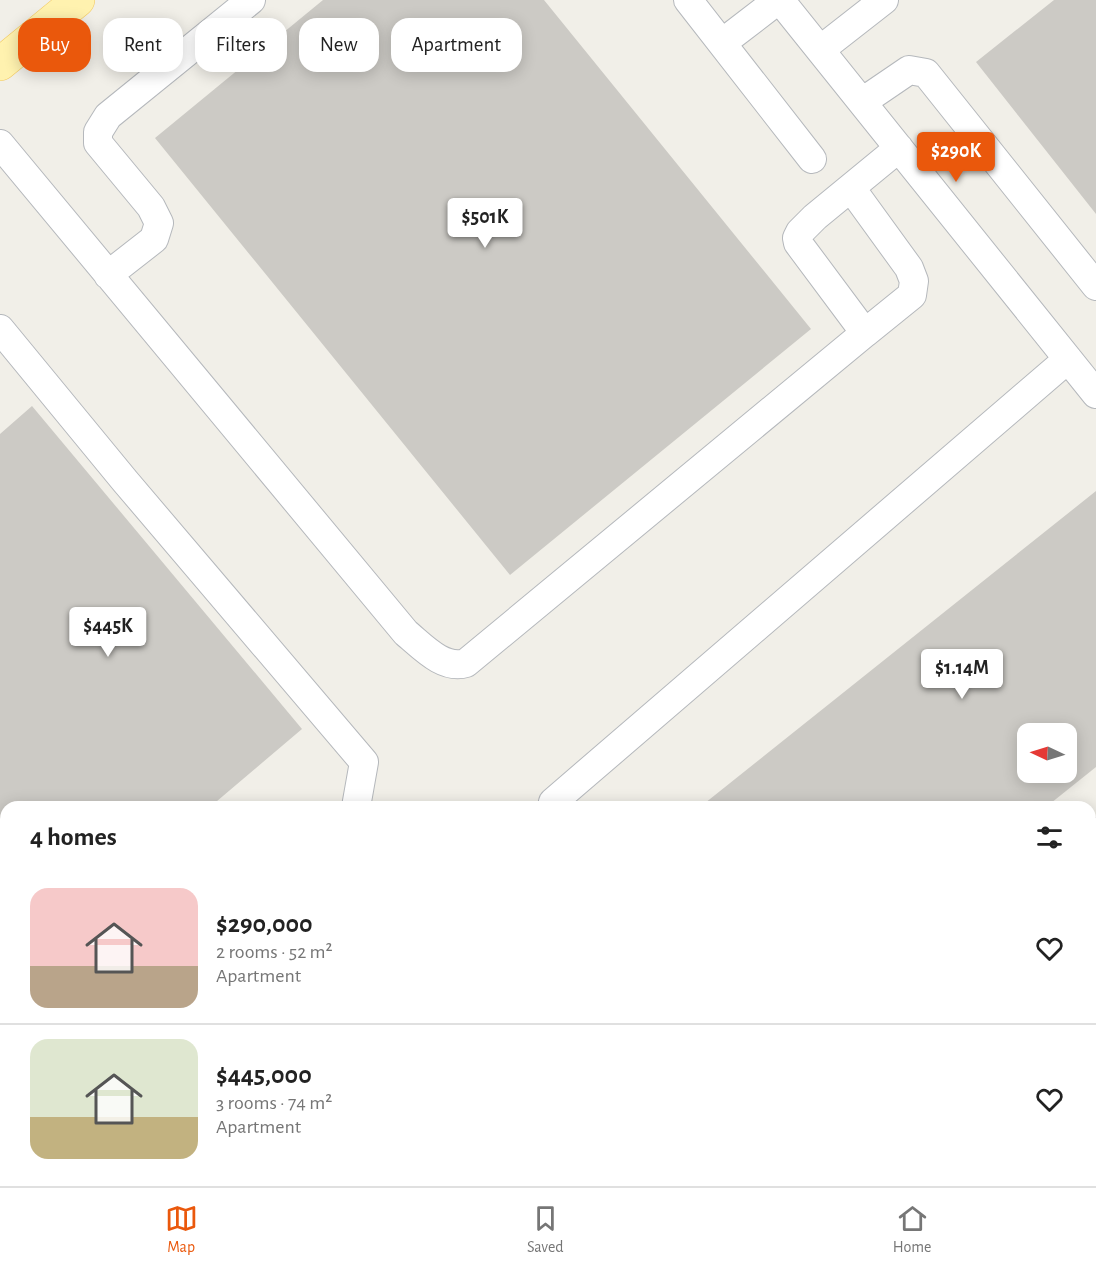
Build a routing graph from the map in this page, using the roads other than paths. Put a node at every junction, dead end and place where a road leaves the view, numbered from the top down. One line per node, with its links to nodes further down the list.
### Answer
1 (78, 0): 8 (main road)
2 (251, 0): 14 (street)
3 (688, 0): 6 (street)
4 (779, 0): 6 (street); 7 (street)
5 (884, 0): 7 (street)
6 (722, 43): 12 (street)
7 (820, 50): 9 (street)
8 (0, 64)
9 (862, 102): 11 (street); 15 (street)
10 (0, 144): 14 (street)
11 (899, 148): 13 (street); 18 (street)
12 (812, 159)
13 (850, 188): 17 (street); 17 (street)
14 (108, 274): 17 (street)
15 (1096, 285)
16 (0, 329): 20 (street)
17 (864, 333)
18 (1068, 359): 19 (street); 21 (street)
19 (1096, 394)
20 (357, 801)
21 (554, 801)

